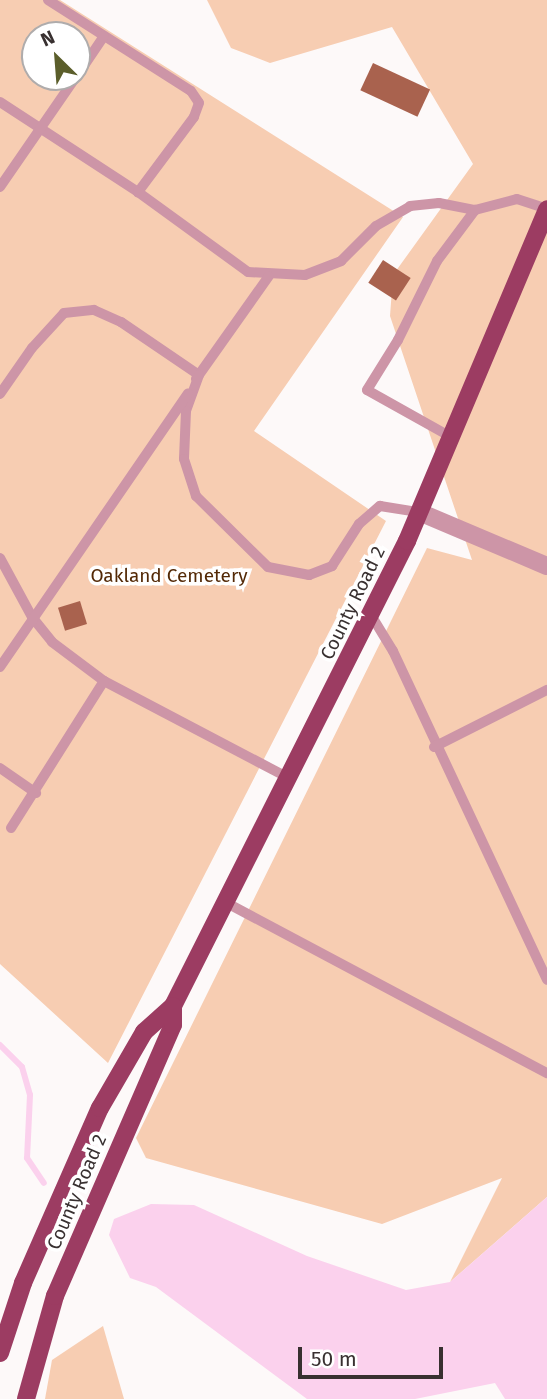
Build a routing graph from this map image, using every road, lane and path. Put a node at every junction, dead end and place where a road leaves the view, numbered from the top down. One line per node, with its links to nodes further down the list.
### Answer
1 (48, 0): 2 (lane)
2 (104, 36): 3 (lane); 8 (lane)
3 (91, 55)
4 (67, 91): 6 (lane)
5 (0, 102): 6 (lane)
6 (41, 129): 7 (lane); 8 (lane)
7 (0, 187)
8 (138, 192): 11 (lane)
9 (547, 209): 10 (lane); 14 (main road, County Road 2)
10 (475, 210): 11 (lane); 14 (lane)
11 (269, 276): 12 (lane)
12 (199, 375): 13 (lane); 15 (lane); 19 (lane)
13 (0, 394)
14 (451, 437): 15 (main road, County Road 2)
15 (419, 512): 17 (street); 18 (main road, County Road 2)
16 (0, 558): 19 (lane)
17 (547, 566)
18 (371, 615): 23 (lane); 25 (main road, County Road 2)
19 (32, 617): 20 (lane); 21 (lane)
20 (0, 667)
21 (104, 681): 25 (lane); 26 (lane)
22 (547, 691): 23 (lane)
23 (434, 747): 29 (lane)
24 (0, 768): 26 (lane)
25 (289, 778): 28 (main road, County Road 2)
26 (36, 793): 27 (lane)
27 (11, 828)
28 (225, 902): 30 (main road, County Road 2); 31 (lane)
29 (547, 980)
30 (173, 1006): 32 (main road, County Road 2); 33 (main road, County Road 2)
31 (547, 1073)
32 (0, 1353)
33 (26, 1399)

